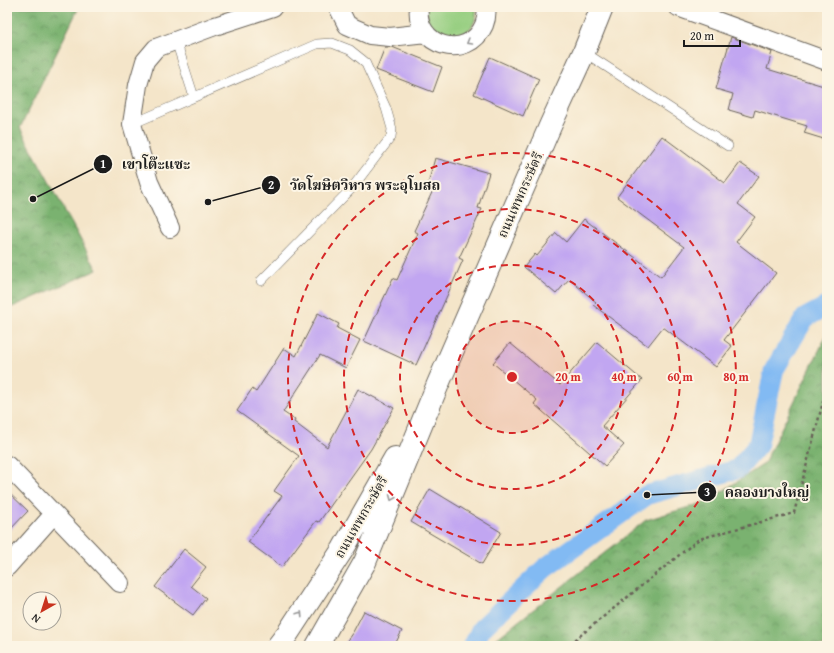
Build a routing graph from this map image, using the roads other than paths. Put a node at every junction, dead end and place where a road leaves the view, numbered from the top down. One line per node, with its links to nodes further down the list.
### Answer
1 (274, 7): 8 (street)
2 (338, 7): 7 (street)
3 (419, 7): 7 (street)
4 (486, 7): 7 (street, one-way to 7)
5 (602, 7): 9 (main road, ถนนเทพกระษัตรี)
6 (678, 7): 10 (street)
7 (426, 33)
8 (176, 41): 11 (lane); 12 (street)
9 (584, 52): 13 (lane); 16 (main road, ถนนเทพกระษัตรี)
10 (827, 61)
11 (194, 97): 12 (lane); 15 (lane)
12 (132, 124): 14 (street)
13 (728, 146)
14 (170, 228)
15 (262, 281)
16 (438, 384): 19 (main road, ถนนเทพกระษัตรี); 20 (main road, ถนนเทพกระษัตรี, one-way to 20)
17 (7, 465): 18 (street)
18 (54, 514): 21 (street); 22 (street)
19 (343, 549): 20 (main road); 23 (main road, ถนนเทพกระษัตรี, one-way to 19)
20 (365, 562): 24 (main road, ถนนเทพกระษัตรี)
21 (7, 567)
22 (120, 583)
23 (278, 646)
24 (317, 646)

